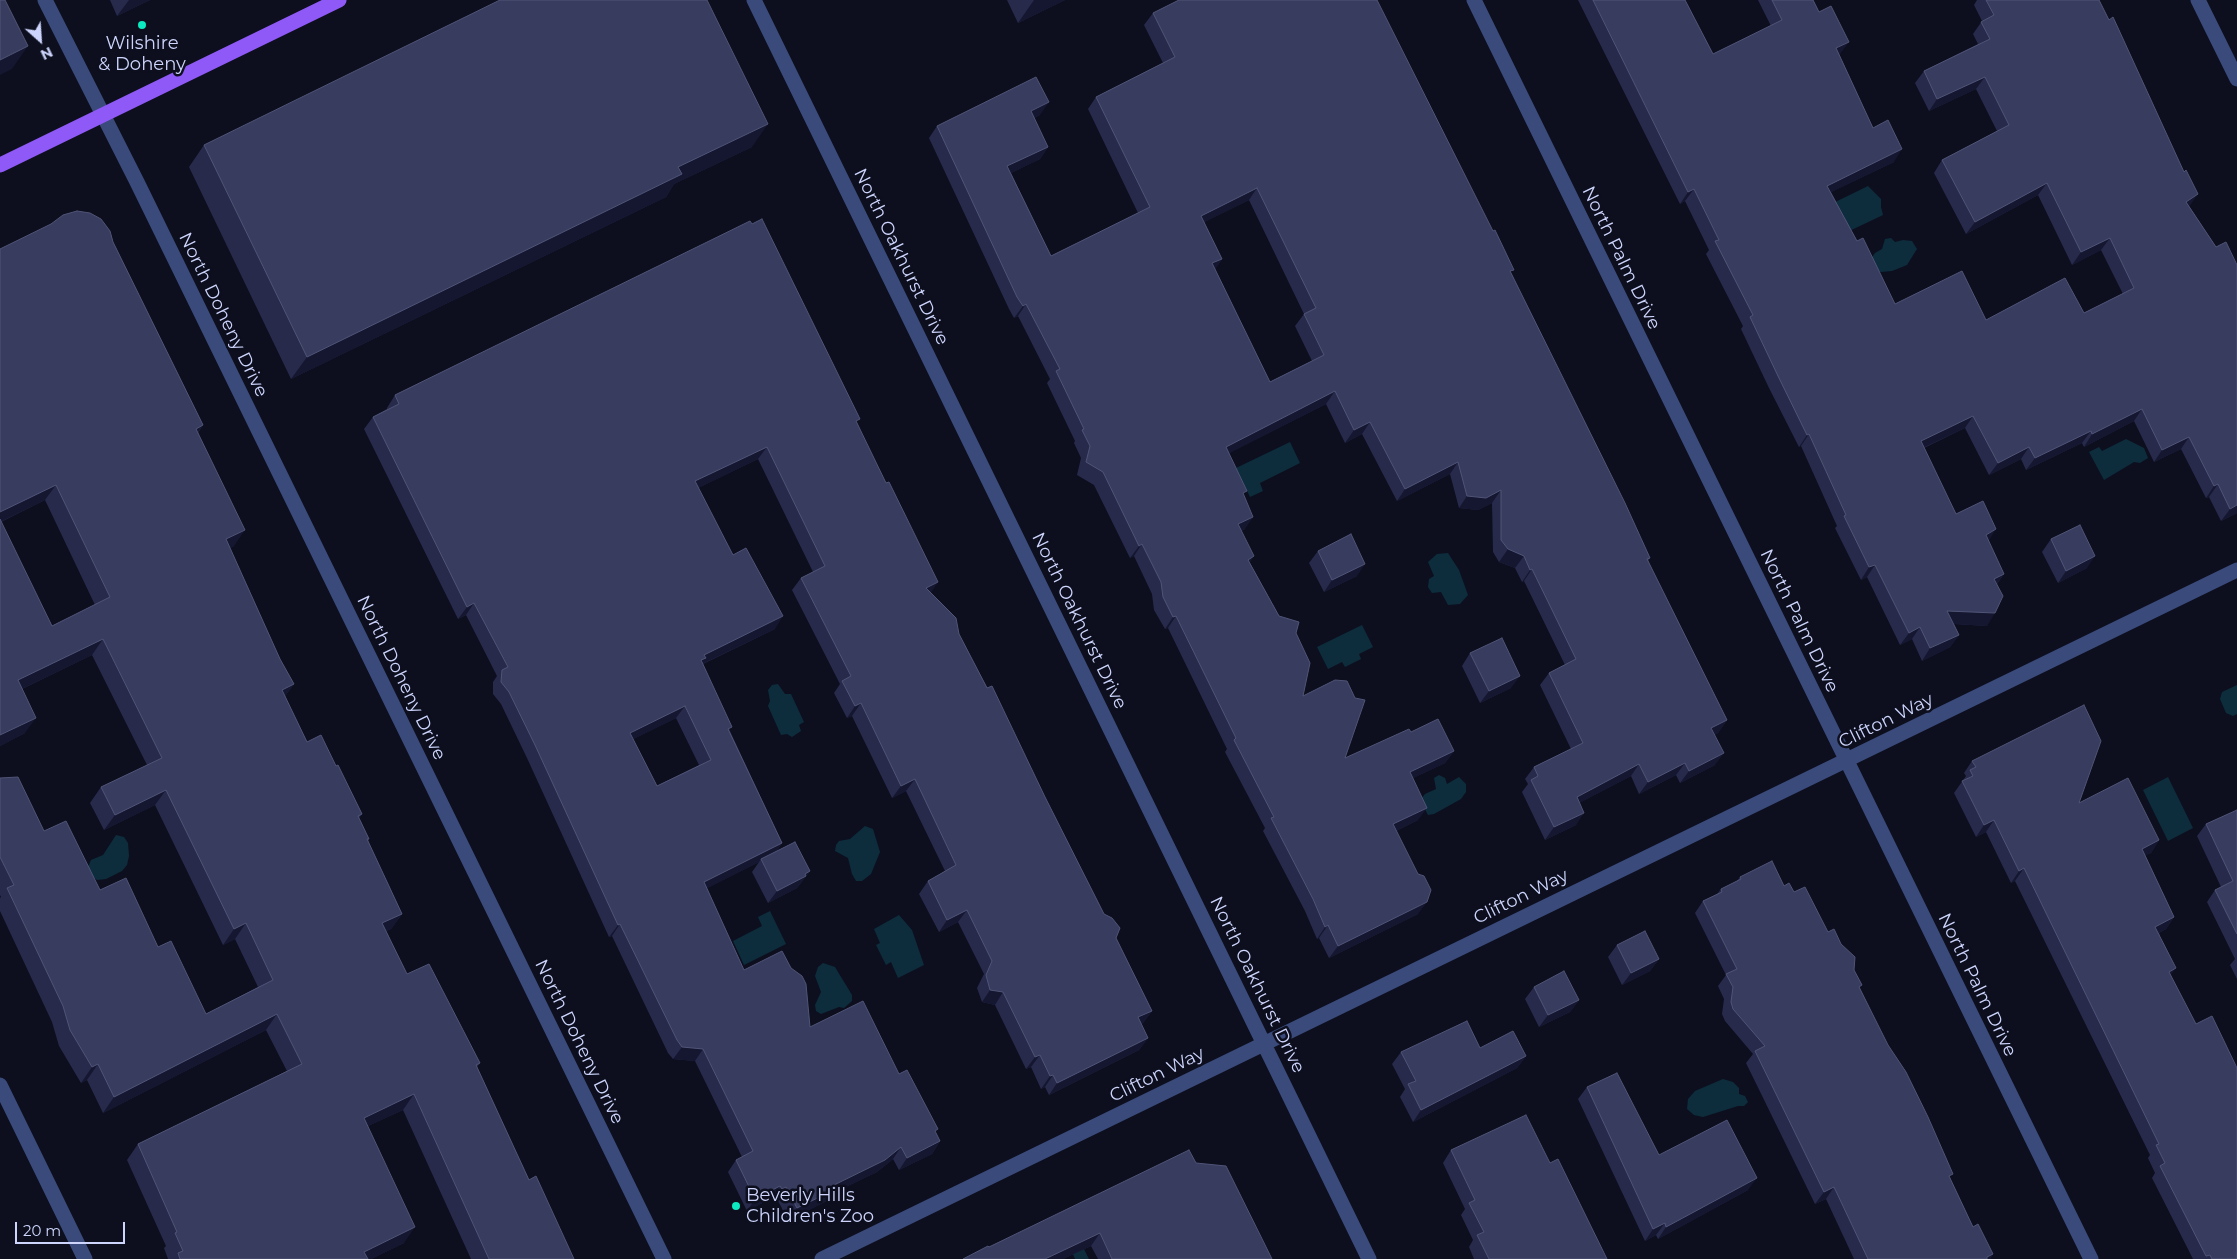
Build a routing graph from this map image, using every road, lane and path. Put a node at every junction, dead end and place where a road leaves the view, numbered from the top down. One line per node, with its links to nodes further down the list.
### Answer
1 (45, 0): 7 (street, North Doheny Drive)
2 (339, 0): 7 (main road)
3 (754, 0): 11 (street, North Oakhurst Drive)
4 (1474, 0): 10 (street, North Palm Drive)
5 (2198, 0): 6 (street)
6 (2237, 80)
7 (102, 115): 8 (main road); 14 (street, North Doheny Drive)
8 (0, 165)
9 (2237, 570): 10 (street, Clifton Way)
10 (1847, 761): 11 (street, Clifton Way); 17 (street, North Palm Drive)
11 (1265, 1045): 15 (street, Clifton Way); 16 (street, North Oakhurst Drive)
12 (0, 1084): 13 (street)
13 (85, 1259)
14 (664, 1259)
15 (822, 1259)
16 (1369, 1259)
17 (2091, 1259)

